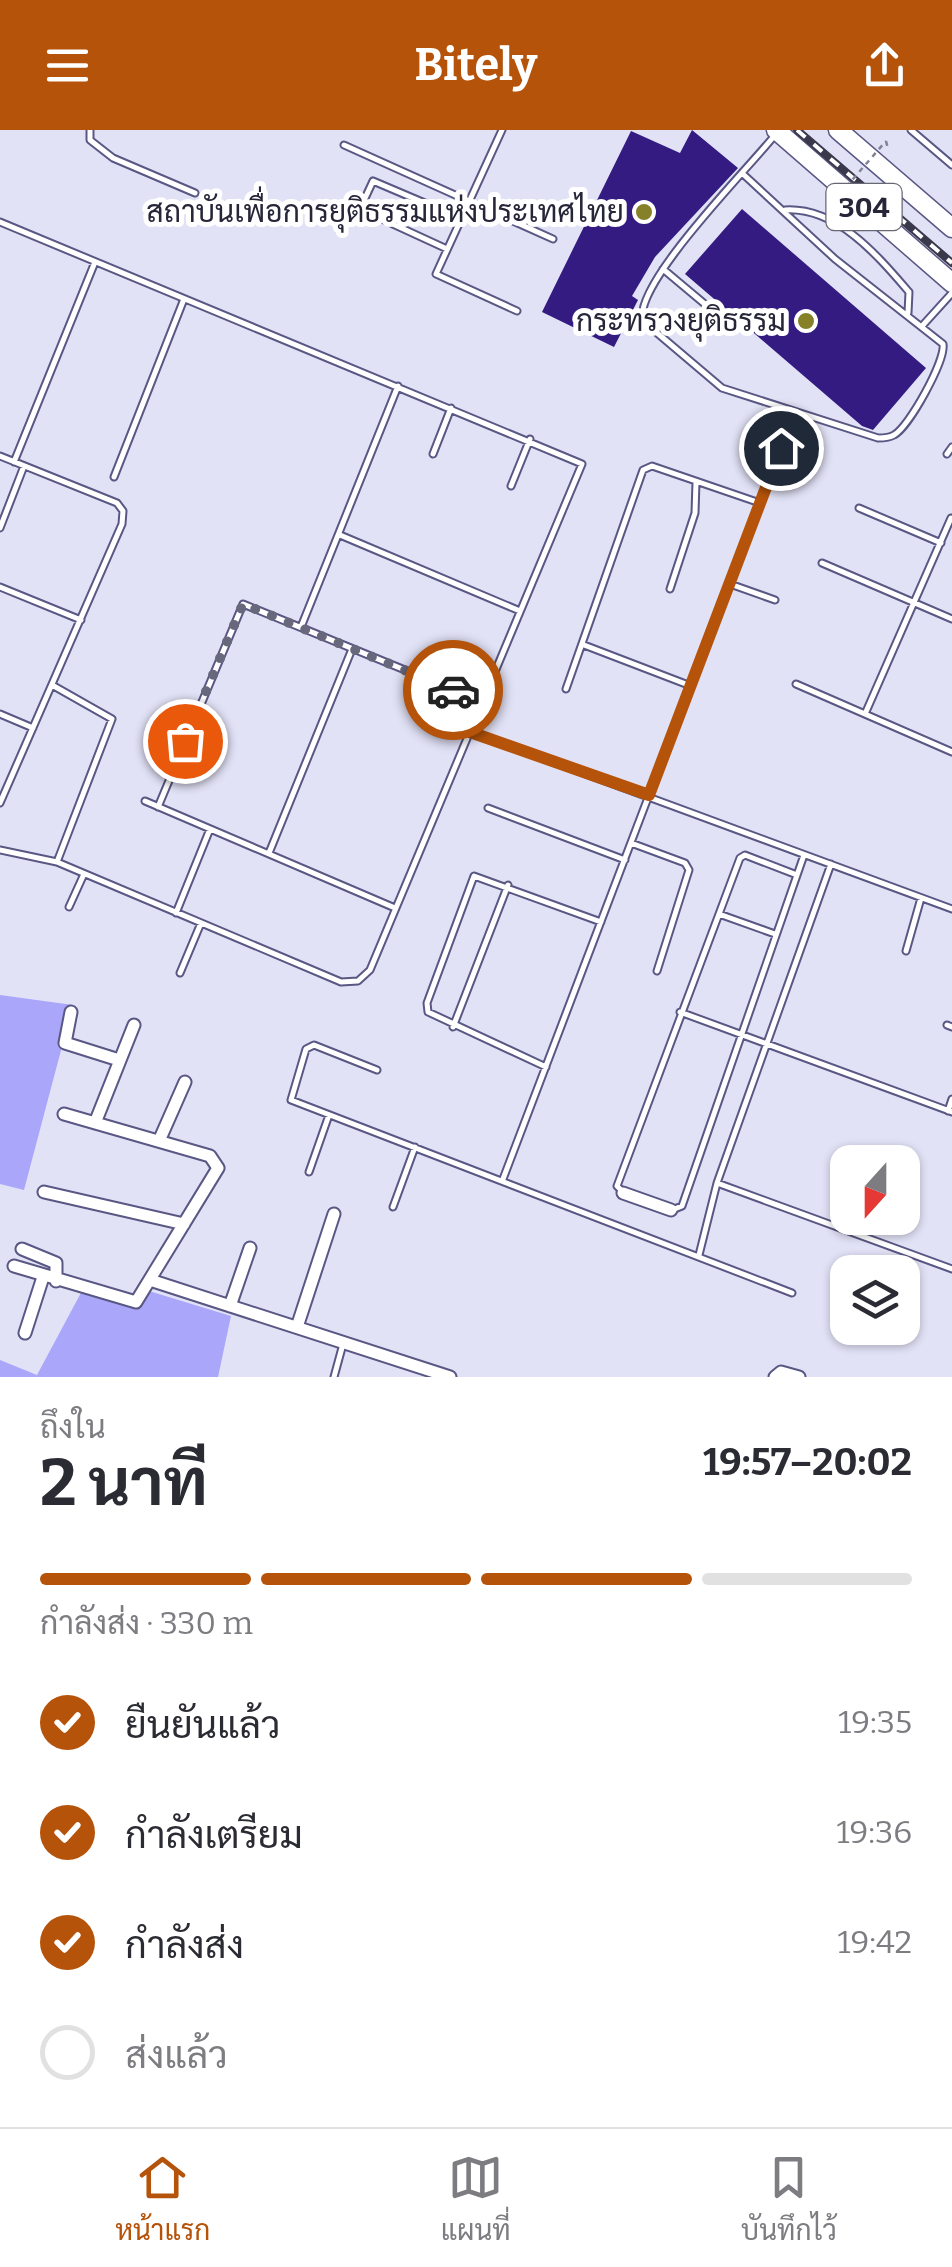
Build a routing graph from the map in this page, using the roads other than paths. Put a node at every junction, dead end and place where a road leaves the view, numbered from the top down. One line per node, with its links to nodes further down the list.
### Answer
1 (90, 130): 9 (lane)
2 (502, 130): 10 (lane)
3 (838, 130): 14 (main road, 304)
4 (911, 130): 7 (lane)
5 (777, 131): 8 (lane); 19 (main road, 304)
6 (344, 145): 10 (lane)
7 (952, 165)
8 (743, 174): 11 (lane); 18 (lane)
9 (195, 194)
10 (469, 201): 12 (lane); 15 (lane)
11 (785, 210): 23 (lane); 23 (lane)
12 (461, 218): 16 (lane); 16 (lane)
13 (0, 222): 17 (lane)
14 (952, 228)
15 (554, 239)
16 (447, 250): 22 (lane)
17 (95, 262): 21 (lane); 32 (lane)
18 (663, 269): 24 (lane); 25 (lane)
19 (952, 283)
20 (952, 293): 24 (lane)
21 (184, 300): 26 (lane); 34 (lane)
22 (517, 312)
23 (908, 313): 24 (lane)
24 (923, 325)
25 (731, 326)
26 (398, 386): 27 (lane); 41 (lane)
27 (451, 408): 28 (lane); 30 (lane)
28 (530, 439): 36 (lane); 49 (lane)
29 (781, 448): 37 (lane)
30 (433, 454)
31 (0, 456): 32 (lane)
32 (14, 462): 33 (lane)
33 (24, 466): 40 (lane); 51 (lane)
34 (114, 477)
35 (696, 481): 37 (lane); 46 (lane); 53 (lane)
36 (511, 486)
37 (760, 503): 44 (lane)
38 (859, 508): 42 (lane)
39 (951, 518): 42 (lane)
40 (0, 528)
41 (340, 536): 49 (lane); 52 (lane)
42 (940, 543): 48 (lane)
43 (822, 563): 48 (lane)
44 (730, 584): 47 (lane); 57 (lane)
45 (0, 587): 51 (lane)
46 (670, 589)
47 (775, 600)
48 (914, 603): 50 (lane); 61 (lane)
49 (520, 611): 59 (lane)
50 (952, 619)
51 (81, 620): 56 (lane)
52 (302, 627): 54 (lane); 68 (lane)
53 (584, 646): 57 (lane); 58 (lane)
54 (352, 648): 59 (lane); 73 (lane)
55 (796, 684): 61 (lane)
56 (52, 686): 62 (lane); 76 (lane)
57 (691, 686): 65 (lane)
58 (566, 689)
59 (482, 702): 63 (lane)
60 (0, 714): 62 (lane)
61 (865, 714): 64 (lane)
62 (33, 728): 67 (lane)
63 (470, 732): 65 (lane); 83 (lane)
64 (952, 752)
65 (649, 795): 71 (lane); 74 (lane)
66 (144, 801): 68 (lane)
67 (0, 803)
68 (158, 806): 70 (lane)
69 (488, 808): 75 (lane)
70 (210, 829): 73 (lane); 85 (lane)
71 (631, 843): 75 (lane); 91 (lane)
72 (0, 850): 76 (lane)
73 (269, 853): 83 (lane)
74 (804, 854): 77 (lane); 79 (lane)
75 (625, 860): 87 (lane)
76 (57, 862): 78 (lane)
77 (830, 864): 81 (lane); 98 (lane)
78 (84, 874): 82 (lane); 85 (lane)
79 (796, 875): 86 (lane); 89 (lane)
80 (508, 886): 87 (lane); 96 (lane); 96 (lane)
81 (921, 898): 84 (lane); 90 (lane)
82 (69, 908)
83 (395, 908): 88 (lane)
84 (952, 909)
85 (176, 912): 88 (lane)
86 (719, 914): 89 (lane); 94 (lane)
87 (601, 922): 100 (lane)
88 (201, 923): 92 (lane)
89 (775, 934): 97 (lane)
90 (906, 950)
91 (657, 971)
92 (180, 973)
93 (72, 1012): 99 (street)
94 (680, 1012): 97 (lane); 114 (lane)
95 (134, 1026): 99 (street)
96 (454, 1027): 100 (lane)
97 (739, 1034): 98 (lane); 116 (lane)
98 (766, 1043): 104 (lane); 112 (lane)
99 (119, 1060): 107 (street)
100 (546, 1068): 111 (lane)
101 (377, 1070): 106 (lane)
102 (185, 1082): 108 (street)
103 (952, 1099): 104 (lane)
104 (950, 1112)
105 (64, 1114): 107 (street)
106 (329, 1114): 109 (lane); 110 (lane)
107 (94, 1123): 108 (street)
108 (159, 1141): 118 (street)
109 (415, 1147): 111 (lane); 115 (lane)
110 (309, 1172)
111 (504, 1178): 121 (lane)
112 (718, 1183): 121 (lane); 123 (lane)
113 (44, 1192): 118 (street)
114 (623, 1192): 116 (street)
115 (394, 1207)
116 (671, 1210)
117 (334, 1214): 129 (street)
118 (184, 1224): 125 (street)
119 (250, 1248): 128 (street)
120 (22, 1249): 126 (street)
121 (699, 1255): 127 (lane)
122 (14, 1266): 124 (street)
123 (952, 1269)
124 (43, 1277): 126 (street); 130 (street)
125 (150, 1280): 126 (street); 128 (street)
126 (56, 1281)
127 (792, 1293)
128 (230, 1306): 129 (street)
129 (298, 1327): 131 (street)
130 (25, 1333)
131 (344, 1344): 133 (lane); 134 (street)
132 (795, 1376): 135 (street)
133 (334, 1377)
134 (450, 1377)
135 (775, 1377)

